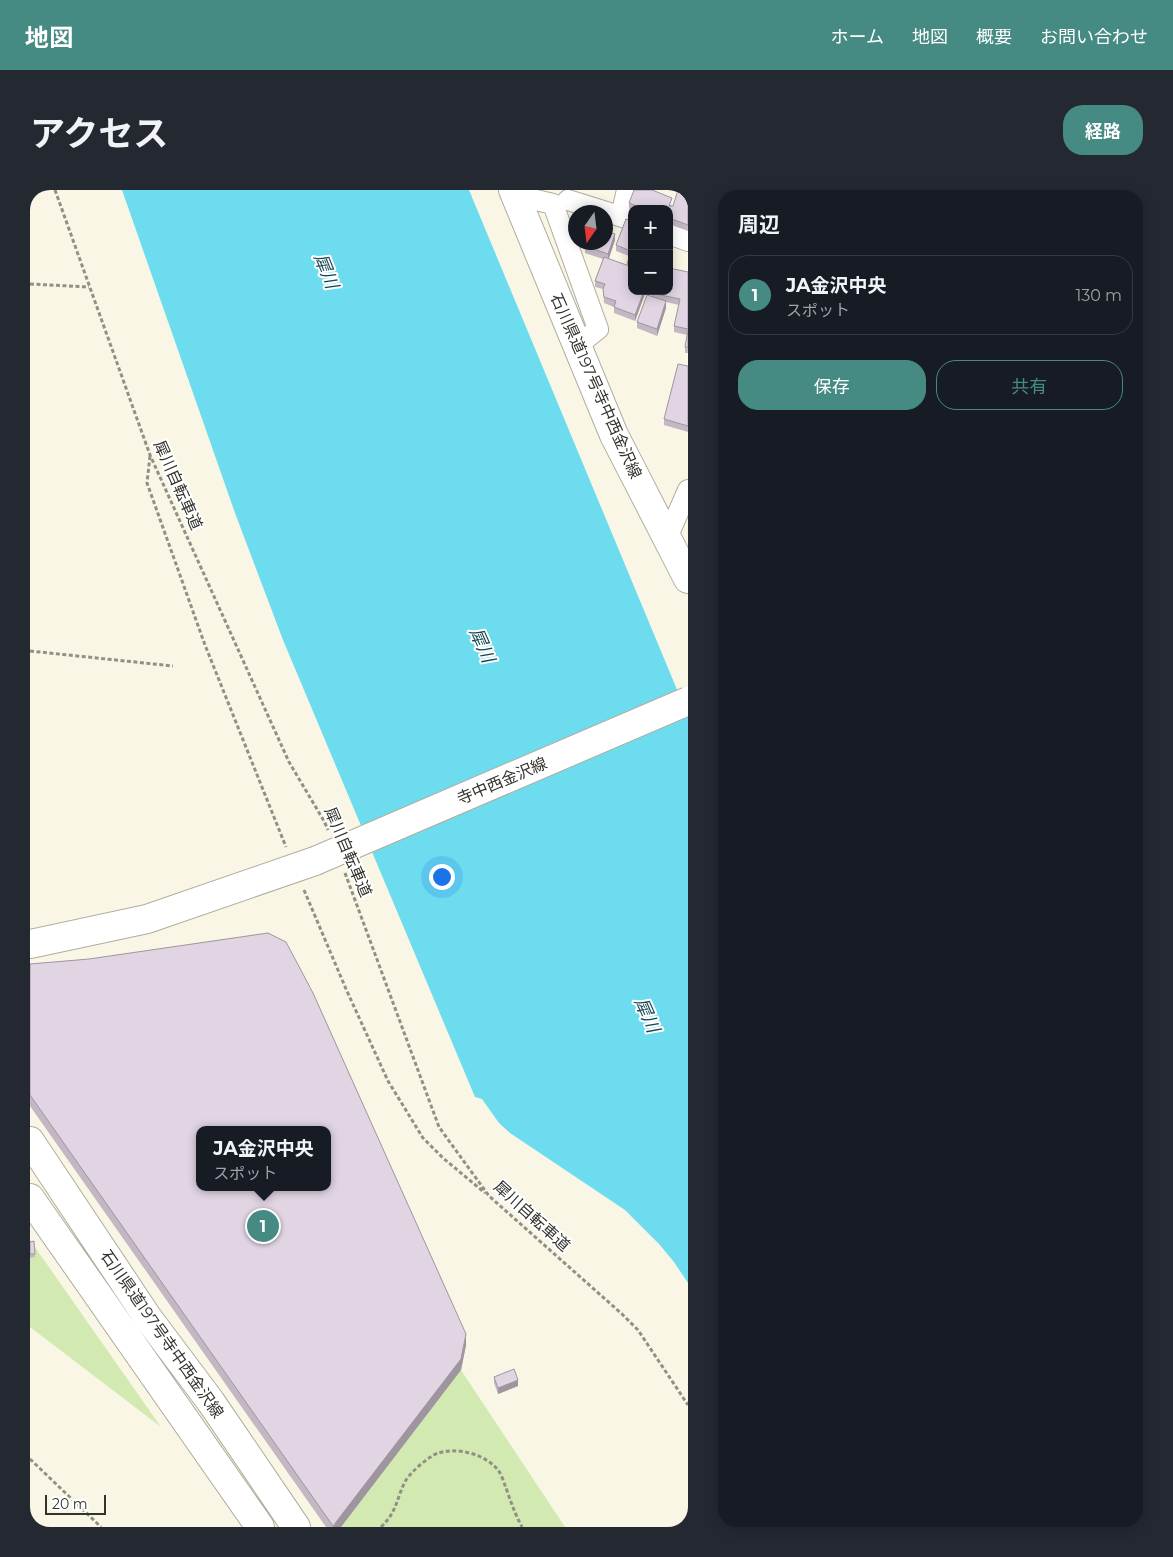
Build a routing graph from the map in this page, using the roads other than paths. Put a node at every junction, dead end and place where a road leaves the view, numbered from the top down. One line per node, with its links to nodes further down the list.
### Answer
1 (628, 190): 4 (street)
2 (514, 192): 8 (main road, 石川県道197号寺中西金沢線)
3 (568, 200): 4 (street)
4 (626, 218)
5 (673, 235): 6 (street)
6 (688, 241)
7 (688, 490): 8 (street)
8 (666, 538): 9 (main road, 石川県道197号寺中西金沢線)
9 (688, 579)
10 (688, 701): 11 (main road, 寺中西金沢線, bridge)
11 (30, 944)
12 (30, 1141): 15 (main road, 石川県道197号寺中西金沢線)
13 (30, 1198): 14 (main road, 石川県道197号寺中西金沢線)
14 (260, 1527)
15 (296, 1527)

